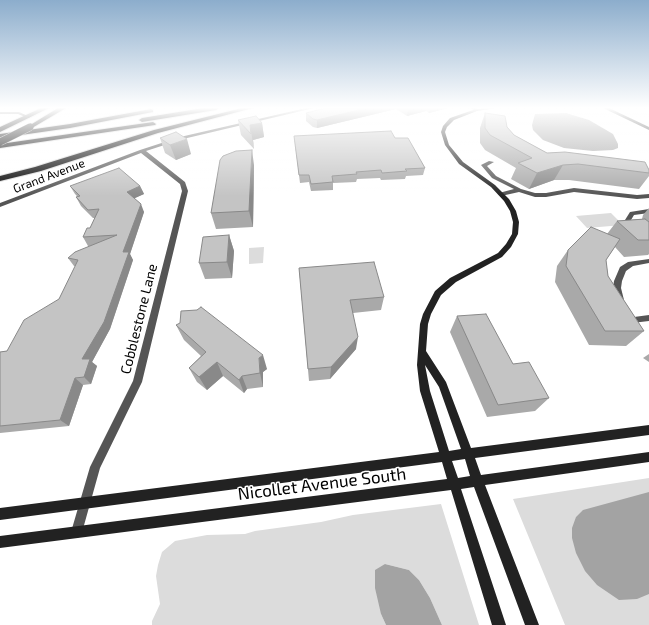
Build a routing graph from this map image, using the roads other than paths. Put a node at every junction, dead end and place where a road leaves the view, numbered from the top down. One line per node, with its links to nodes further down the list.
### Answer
1 (27, 137): 7 (highway)
2 (64, 137): 8 (highway)
3 (137, 137): 11 (highway)
4 (140, 137): 12 (highway)
5 (187, 137): 9 (street, Grand Avenue)
6 (444, 137): 14 (street)
7 (0, 141)
8 (0, 146)
9 (142, 151): 16 (street, Grand Avenue); 28 (street, Cobblestone Lane)
10 (490, 162): 13 (street)
11 (0, 179)
12 (0, 185)
13 (519, 190): 14 (street); 15 (street)
14 (501, 194): 21 (street)
15 (649, 196)
16 (0, 205)
17 (649, 211): 18 (street)
18 (649, 236)
19 (648, 263): 20 (street)
20 (649, 318)
21 (423, 353): 23 (street); 24 (street)
22 (649, 430): 23 (street, Nicollet Avenue South)
23 (468, 454): 24 (street, Nicollet Avenue South); 26 (street)
24 (445, 457): 27 (street); 28 (street, Nicollet Avenue South)
25 (649, 457): 26 (street, Nicollet Avenue South)
26 (478, 481): 27 (street, Nicollet Avenue South); 33 (street)
27 (454, 484): 30 (street, Nicollet Avenue South); 32 (street)
28 (84, 504): 29 (street, Nicollet Avenue South); 30 (street, Cobblestone Lane)
29 (0, 514)
30 (77, 532): 31 (street, Nicollet Avenue South)
31 (0, 542)
32 (499, 625)
33 (532, 625)

